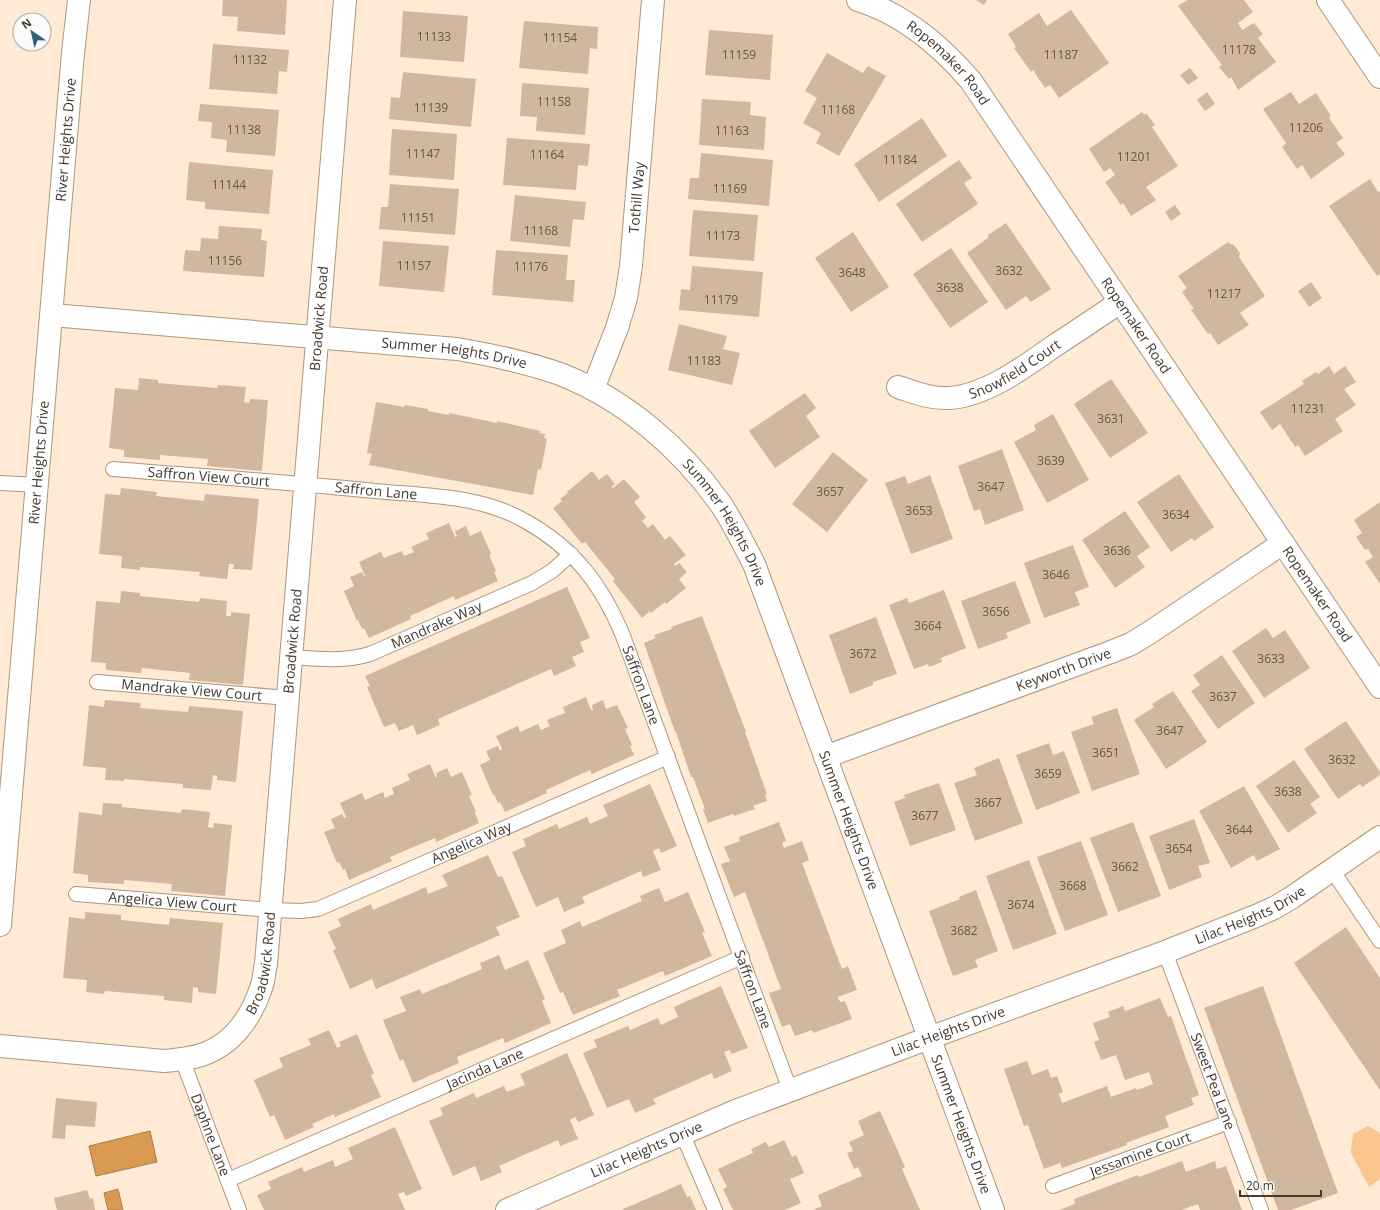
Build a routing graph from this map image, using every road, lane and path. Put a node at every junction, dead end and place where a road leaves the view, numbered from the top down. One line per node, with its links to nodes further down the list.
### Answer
1 (79, 0): 8 (street, River Heights Drive)
2 (345, 0): 9 (street, Broadwick Road)
3 (653, 0): 11 (street, Tothill Way)
4 (858, 0): 7 (street, Ropemaker Road)
5 (1328, 0): 6 (street)
6 (1380, 77)
7 (1120, 302): 10 (street, Snowfield Court); 16 (street, Ropemaker Road)
8 (52, 315): 9 (street, Summer Heights Drive); 15 (street, River Heights Drive)
9 (317, 338): 11 (street, Summer Heights Drive); 14 (street, Broadwick Road)
10 (898, 387)
11 (593, 389): 23 (street, Summer Heights Drive)
12 (113, 469): 14 (lane, Saffron View Court)
13 (0, 483): 15 (lane)
14 (305, 484): 17 (lane, Saffron Lane); 18 (street, Broadwick Road)
15 (38, 485): 28 (street, River Heights Drive)
16 (1283, 543): 20 (street, Ropemaker Road); 23 (street, Keyworth Drive)
17 (571, 554): 18 (lane, Mandrake Way); 22 (lane, Saffron Lane)
18 (291, 657): 21 (street, Broadwick Road)
19 (97, 682): 21 (lane, Mandrake View Court)
20 (1380, 687)
21 (288, 698): 27 (street, Broadwick Road)
22 (668, 757): 27 (lane, Angelica Way); 31 (lane, Saffron Lane)
23 (825, 758): 32 (street, Summer Heights Drive)
24 (1380, 837): 25 (street, Lilac Heights Drive)
25 (1332, 870): 29 (lane); 30 (street, Lilac Heights Drive)
26 (76, 894): 27 (lane, Angelica View Court)
27 (270, 910): 34 (street, Broadwick Road)
28 (0, 925)
29 (1380, 941)
30 (1165, 952): 32 (street, Lilac Heights Drive); 36 (lane, Sweet Pea Lane)
31 (742, 957): 35 (lane, Saffron Lane); 38 (lane, Jacinda Lane)
32 (929, 1038): 35 (street, Lilac Heights Drive); 43 (street, Summer Heights Drive)
33 (0, 1046): 34 (street, Broadwick Road)
34 (182, 1059): 38 (lane, Daphne Lane)
35 (790, 1090): 37 (street, Lilac Heights Drive)
36 (1229, 1122): 39 (lane, Jessamine Court); 44 (lane, Sweet Pea Lane)
37 (682, 1134): 41 (street, Lilac Heights Drive); 42 (lane)
38 (228, 1180): 40 (lane, Daphne Lane)
39 (1053, 1186)
40 (239, 1210)
41 (507, 1210)
42 (715, 1210)
43 (993, 1210)
44 (1261, 1210)

